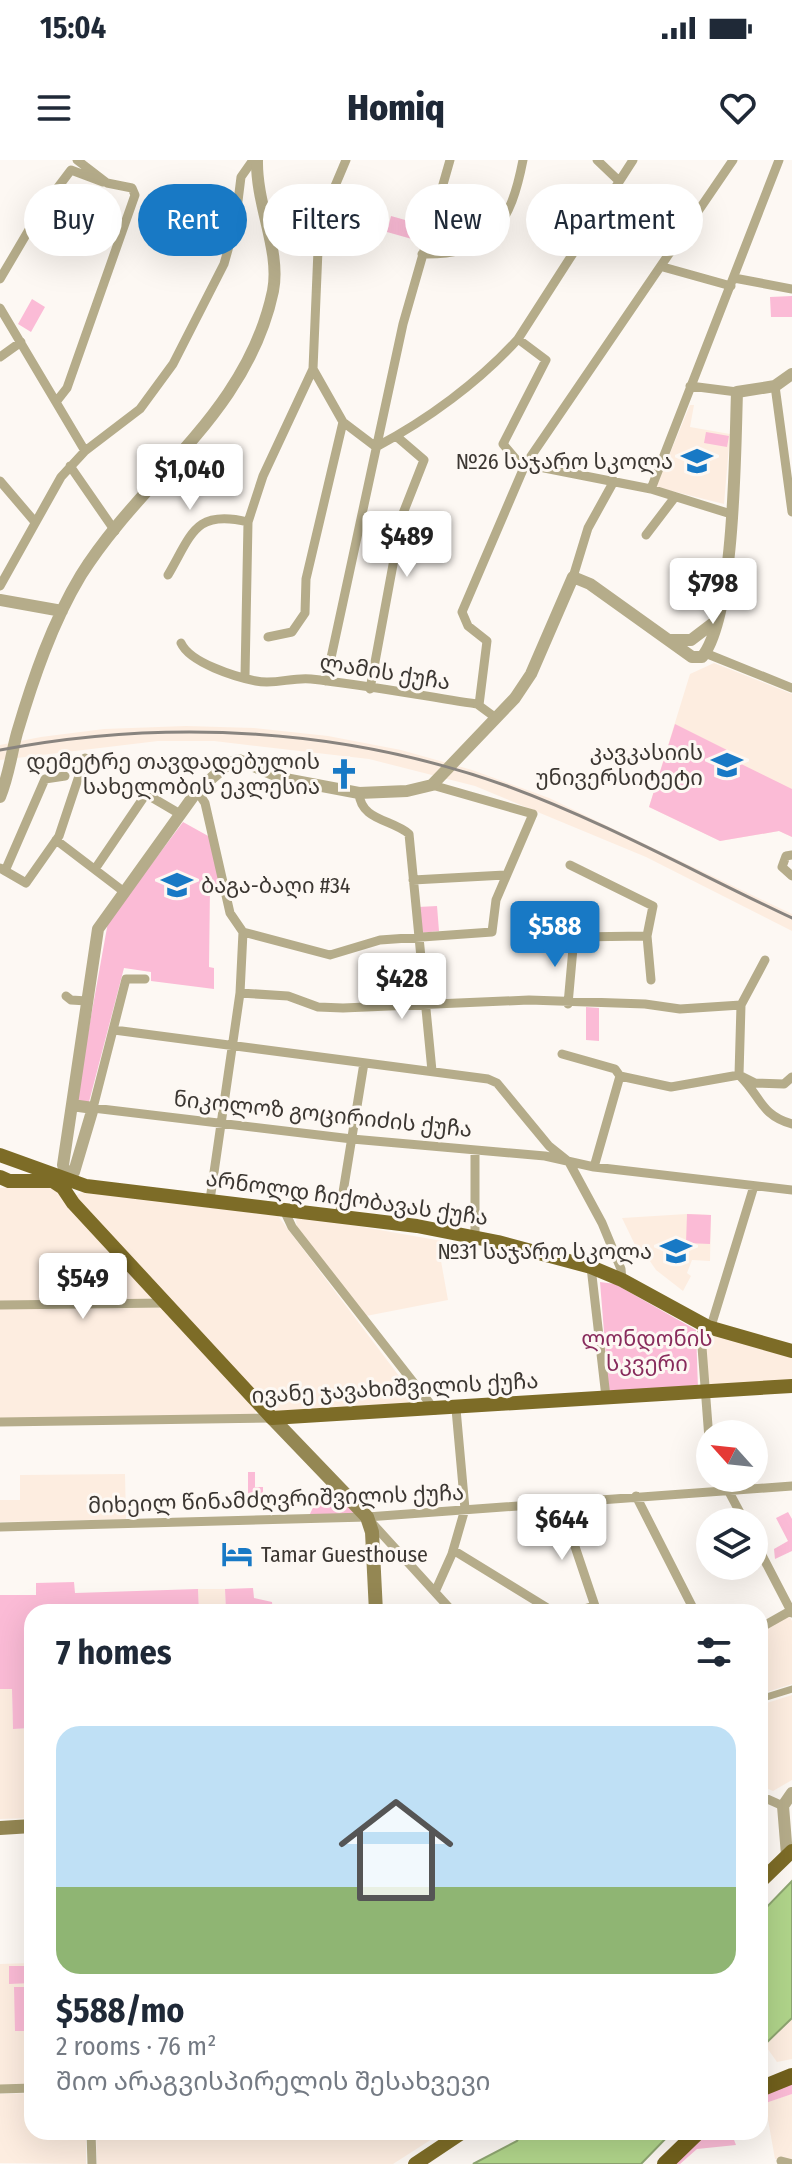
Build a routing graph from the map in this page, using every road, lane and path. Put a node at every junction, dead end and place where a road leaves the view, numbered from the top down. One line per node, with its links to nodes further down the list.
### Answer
1 (77, 160): 11 (street)
2 (255, 160): 15 (street); 35 (street)
3 (346, 160): 12 (street)
4 (450, 160): 13 (street)
5 (523, 160): 14 (street)
6 (597, 160): 10 (street)
7 (633, 160): 10 (street)
8 (733, 160): 18 (street)
9 (779, 160): 20 (street)
10 (619, 181): 23 (street)
11 (107, 183): 19 (street); 31 (street)
12 (336, 184)
13 (443, 184)
14 (510, 208)
15 (261, 213): 46 (street)
16 (318, 256): 26 (street)
17 (422, 256): 34 (street)
18 (663, 267): 20 (street); 36 (street)
19 (0, 279)
20 (733, 282): 21 (street); 28 (street)
21 (792, 289)
22 (0, 308): 24 (street)
23 (518, 339): 33 (street); 36 (street)
24 (21, 342): 25 (street); 31 (street)
25 (0, 357)
26 (313, 369): 32 (street); 45 (street)
27 (792, 374): 29 (street)
28 (690, 386): 30 (street); 40 (street)
29 (775, 386): 30 (street); 42 (street)
30 (737, 392): 43 (street)
31 (56, 402): 35 (street)
32 (343, 422): 34 (street); 54 (street)
33 (396, 436): 34 (street); 63 (street)
34 (376, 447): 61 (street)
35 (85, 451): 37 (street)
36 (525, 465): 39 (street); 64 (street)
37 (70, 466): 44 (street); 46 (street)
38 (0, 481): 44 (street)
39 (614, 481): 40 (street); 49 (street)
40 (651, 489): 41 (street)
41 (675, 497): 43 (street); 47 (street)
42 (792, 512)
43 (731, 514): 53 (street)
44 (35, 522): 50 (street)
45 (248, 522): 48 (street); 60 (street)
46 (115, 531): 52 (street)
47 (646, 535)
48 (168, 575)
49 (573, 577): 56 (street); 65 (street)
50 (0, 586)
51 (0, 600): 52 (street)
52 (62, 611): 71 (street)
53 (716, 618): 55 (street); 58 (street)
54 (268, 637)
55 (692, 639): 56 (street); 58 (street); 59 (street)
56 (669, 640): 59 (street)
57 (181, 643): 60 (street, ლამის ქუჩა)
58 (706, 650): 59 (street); 62 (street)
59 (689, 655)
60 (245, 676): 61 (street, ლამის ქუჩა)
61 (326, 681): 63 (street, ლამის ქუჩა)
62 (792, 687)
63 (370, 689): 64 (street, ლამის ქუჩა)
64 (479, 705): 65 (street, ლამის ქუჩა)
65 (496, 718): 68 (street)
66 (85, 758): 73 (street)
67 (65, 776): 76 (street)
68 (434, 783): 70 (street); 78 (street)
69 (197, 791): 70 (street); 72 (street); 82 (street)
70 (359, 793): 80 (street)
71 (0, 797)
72 (180, 814): 77 (street); 81 (street)
73 (56, 840): 76 (street); 77 (street)
74 (792, 855): 79 (street)
75 (570, 865): 83 (street)
76 (3, 869)
77 (95, 869): 81 (street)
78 (505, 875): 80 (street); 84 (street)
79 (792, 876)
80 (413, 880): 84 (street)
81 (123, 891): 90 (street)
82 (243, 932): 84 (street); 88 (street)
83 (647, 936): 87 (street); 92 (street)
84 (418, 937): 91 (street)
85 (765, 960): 93 (street)
86 (145, 979): 94 (street)
87 (651, 980)
88 (240, 993): 91 (street); 95 (street)
89 (66, 996): 90 (street)
90 (87, 1001): 102 (street)
91 (424, 1004): 92 (street); 98 (street)
92 (568, 1004): 93 (street)
93 (741, 1005): 99 (street)
94 (114, 1030): 95 (street); 103 (street)
95 (232, 1045): 97 (street); 104 (street)
96 (562, 1054): 100 (street)
97 (364, 1063): 98 (street); 106 (street)
98 (432, 1071): 109 (street)
99 (739, 1075): 100 (street); 101 (street); 105 (street)
100 (620, 1076): 110 (street)
101 (792, 1077)
102 (72, 1105): 103 (street, ნიკოლოზ გოცირიძის ქუჩა); 112 (street)
103 (93, 1108): 104 (street, ნიკოლოზ გოცირიძის ქუჩა); 112 (street)
104 (221, 1124): 106 (street, ნიკოლოზ გოცირიძის ქუჩა); 115 (street)
105 (792, 1124)
106 (352, 1139): 107 (street, ნიკოლოზ გოცირიძის ქუჩა); 117 (street)
107 (475, 1151): 109 (street, ნიკოლოზ გოცირიძის ქუჩა); 118 (street)
108 (0, 1155): 111 (main road)
109 (569, 1162): 110 (street, ნიკოლოზ გოცირიძის ქუჩა); 120 (street)
110 (594, 1167): 113 (street, ნიკოლოზ გოცირიძის ქუჩა)
111 (8, 1174): 112 (main road)
112 (58, 1179): 115 (main road, არნოლდ ჩიქობავას ქუჩა); 121 (main road)
113 (754, 1186): 114 (street, ნიკოლოზ გოცირიძის ქუჩა); 123 (street)
114 (792, 1190)
115 (210, 1200): 116 (main road, არნოლდ ჩიქობავას ქუჩა)
116 (284, 1210): 117 (main road, არნოლდ ჩიქობავას ქუჩა); 129 (street)
117 (339, 1217): 118 (main road, არნოლდ ჩიქობავას ქუჩა)
118 (475, 1238): 119 (main road, არნოლდ ჩიქობავას ქუჩა)
119 (591, 1267): 120 (main road, არნოლდ ჩიქობავას ქუჩა); 127 (street)
120 (622, 1280): 123 (main road, არნოლდ ჩიქობავას ქუჩა)
121 (166, 1303): 122 (street); 130 (main road)
122 (0, 1305)
123 (708, 1327): 124 (main road, არნოლდ ჩიქობავას ქუჩა); 126 (street)
124 (792, 1351)
125 (792, 1386): 126 (main road, ივანე ჯავახიშვილის ქუჩა)
126 (703, 1392): 127 (main road, ივანე ჯავახიშვილის ქუჩა); 131 (street)
127 (606, 1397): 128 (main road, ივანე ჯავახიშვილის ქუჩა)
128 (456, 1409): 129 (main road, ივანე ჯავახიშვილის ქუჩა); 138 (street)
129 (435, 1410): 130 (main road, ივანე ჯავახიშვილის ქუჩა)
130 (272, 1418): 132 (street, ივანე ჯავახიშვილის ქუჩა); 139 (main road)
131 (706, 1420)
132 (0, 1422)
133 (792, 1486): 134 (street, მიხეილ წინამძღვრიშვილის ქუჩა)
134 (768, 1488)
135 (715, 1492): 136 (street, მიხეილ წინამძღვრიშვილის ქუჩა)
136 (636, 1496): 137 (street, მიხეილ წინამძღვრიშვილის ქუჩა); 148 (street)
137 (560, 1502): 138 (street, მიხეილ წინამძღვრიშვილის ქუჩა); 147 (street)
138 (465, 1509): 139 (street, მიხეილ წინამძღვრიშვილის ქუჩა); 141 (street)
139 (367, 1517): 140 (street, მიხეილ წინამძღვრიშვილის ქუჩა); 143 (street); 144 (main road)
140 (0, 1527)
141 (453, 1550): 143 (street); 146 (street)
142 (768, 1566): 149 (street)
143 (435, 1592): 145 (street)
144 (376, 1604)
145 (446, 1604)
146 (541, 1604)
147 (593, 1604)
148 (691, 1604)
149 (792, 1611): 150 (street)
150 (768, 1624)
151 (792, 1689): 152 (street)
152 (768, 1696)
153 (792, 1793): 155 (street)
154 (768, 1802): 155 (street)
155 (787, 1813): 158 (street)
156 (24, 1826): 157 (main road)
157 (0, 1828)
158 (790, 1853): 159 (main road)
159 (768, 1874)
160 (792, 2067): 162 (highway)
161 (792, 2076): 163 (highway)
162 (768, 2077)
163 (768, 2086)
164 (24, 2088): 165 (street)
165 (0, 2089)
166 (91, 2140): 171 (street)
167 (451, 2140): 172 (main road)
168 (677, 2140): 173 (highway)
169 (690, 2140): 174 (highway)
170 (781, 2161): 175 (street)
171 (92, 2164)
172 (415, 2164)
173 (653, 2164)
174 (665, 2164)
175 (792, 2164)

